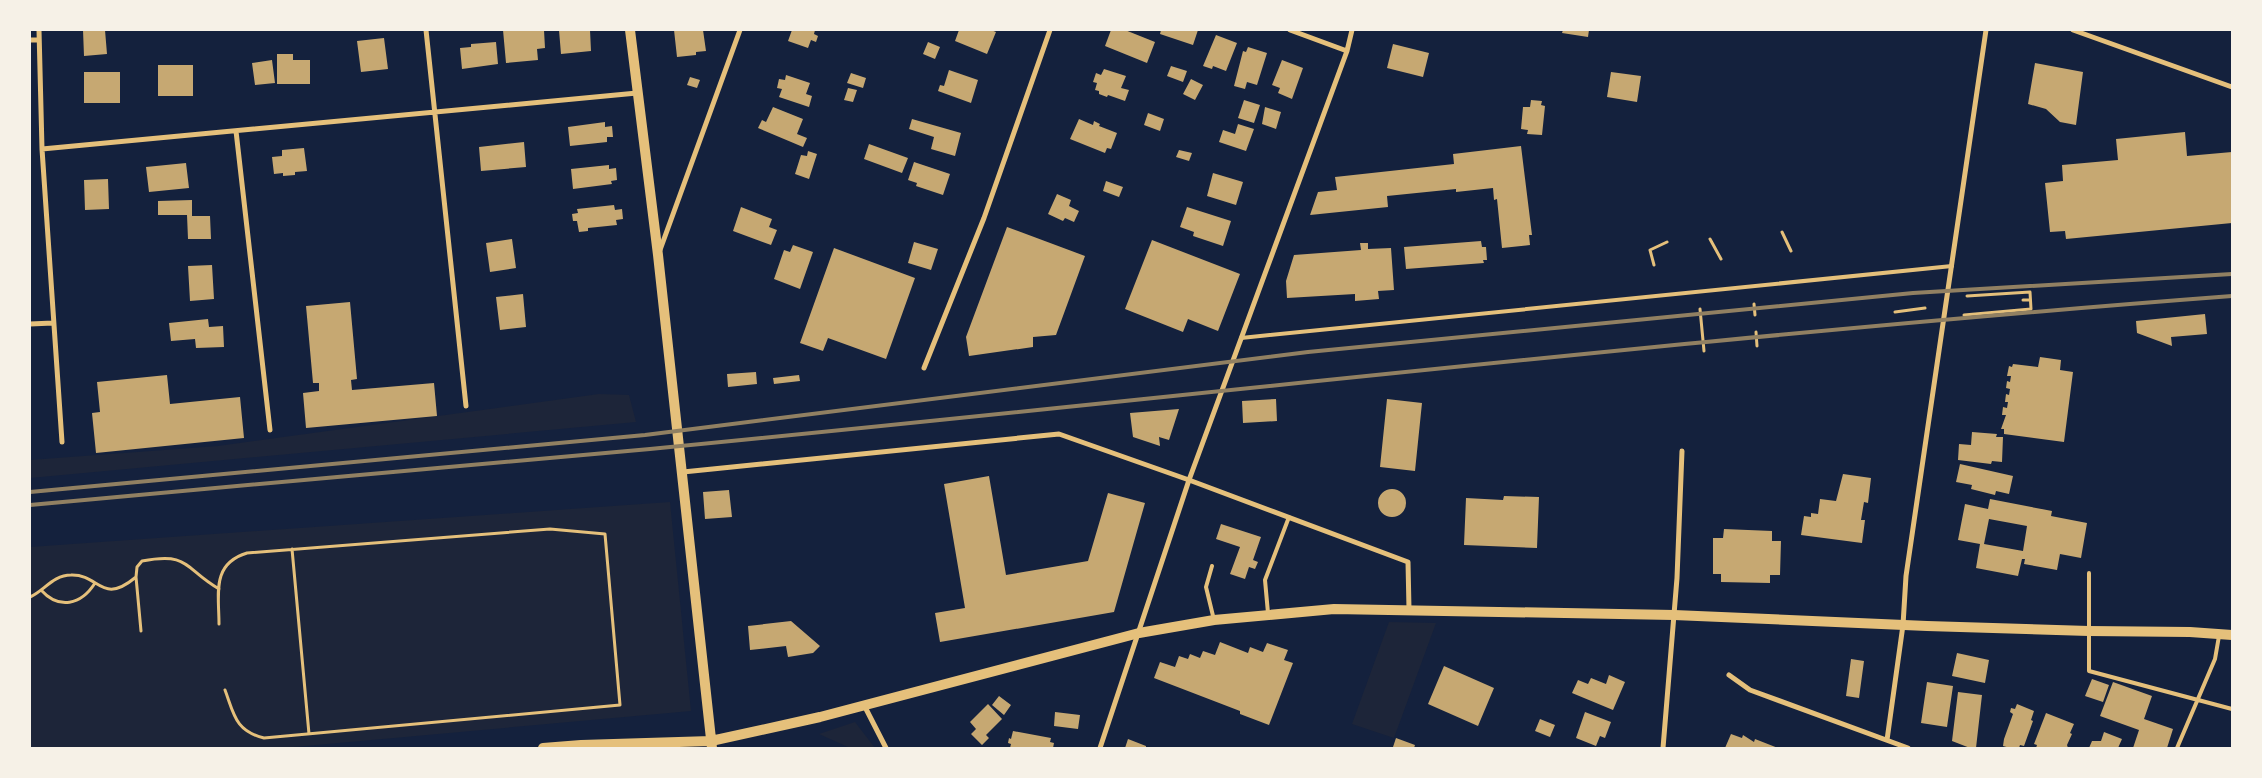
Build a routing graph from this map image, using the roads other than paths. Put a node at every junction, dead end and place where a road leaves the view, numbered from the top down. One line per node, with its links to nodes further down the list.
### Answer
1 (39, 30): 11 (street)
2 (426, 30): 15 (street)
3 (630, 30): 14 (main road)
4 (740, 30): 18 (street)
5 (1050, 30): 23 (street)
6 (1290, 30): 12 (street)
7 (1352, 30): 12 (street)
8 (1986, 30): 19 (street)
9 (2073, 30): 13 (street)
10 (30, 40): 11 (street)
11 (39, 40): 17 (street)
12 (1347, 51): 22 (street)
13 (2232, 87)
14 (637, 93): 15 (street); 18 (main road)
15 (435, 112): 16 (street); 24 (street)
16 (236, 131): 17 (street); 25 (street)
17 (42, 149): 20 (street)
18 (658, 254): 28 (main road)
19 (1952, 266): 22 (lane); 37 (street)
20 (53, 322): 21 (street); 26 (street)
21 (30, 324)
22 (1241, 338): 29 (street)
23 (924, 368)
24 (466, 406)
25 (270, 430)
26 (62, 442)
27 (1682, 451): 35 (street)
28 (683, 472): 29 (street); 47 (main road)
29 (1189, 480): 30 (street); 39 (street)
30 (1289, 517): 33 (street); 34 (lane)
31 (1212, 566): 36 (lane)
32 (2090, 573): 38 (lane)
33 (1409, 609): 34 (main road); 35 (main road)
34 (1268, 615): 36 (main road)
35 (1674, 615): 37 (main road); 51 (street)
36 (1214, 620): 39 (main road)
37 (1903, 625): 38 (main road); 46 (street)
38 (2089, 631): 40 (main road); 43 (lane)
39 (1139, 633): 44 (main road); 50 (street)
40 (2219, 634): 41 (main road); 43 (lane)
41 (2232, 635)
42 (1729, 675): 46 (street)
43 (2198, 699): 45 (lane); 53 (lane)
44 (864, 705): 47 (main road); 49 (street)
45 (2232, 709)
46 (1888, 740): 52 (street)
47 (712, 744): 48 (main road)
48 (543, 748)
49 (886, 748)
50 (1100, 748)
51 (1663, 748)
52 (1908, 748)
53 (2177, 748)

